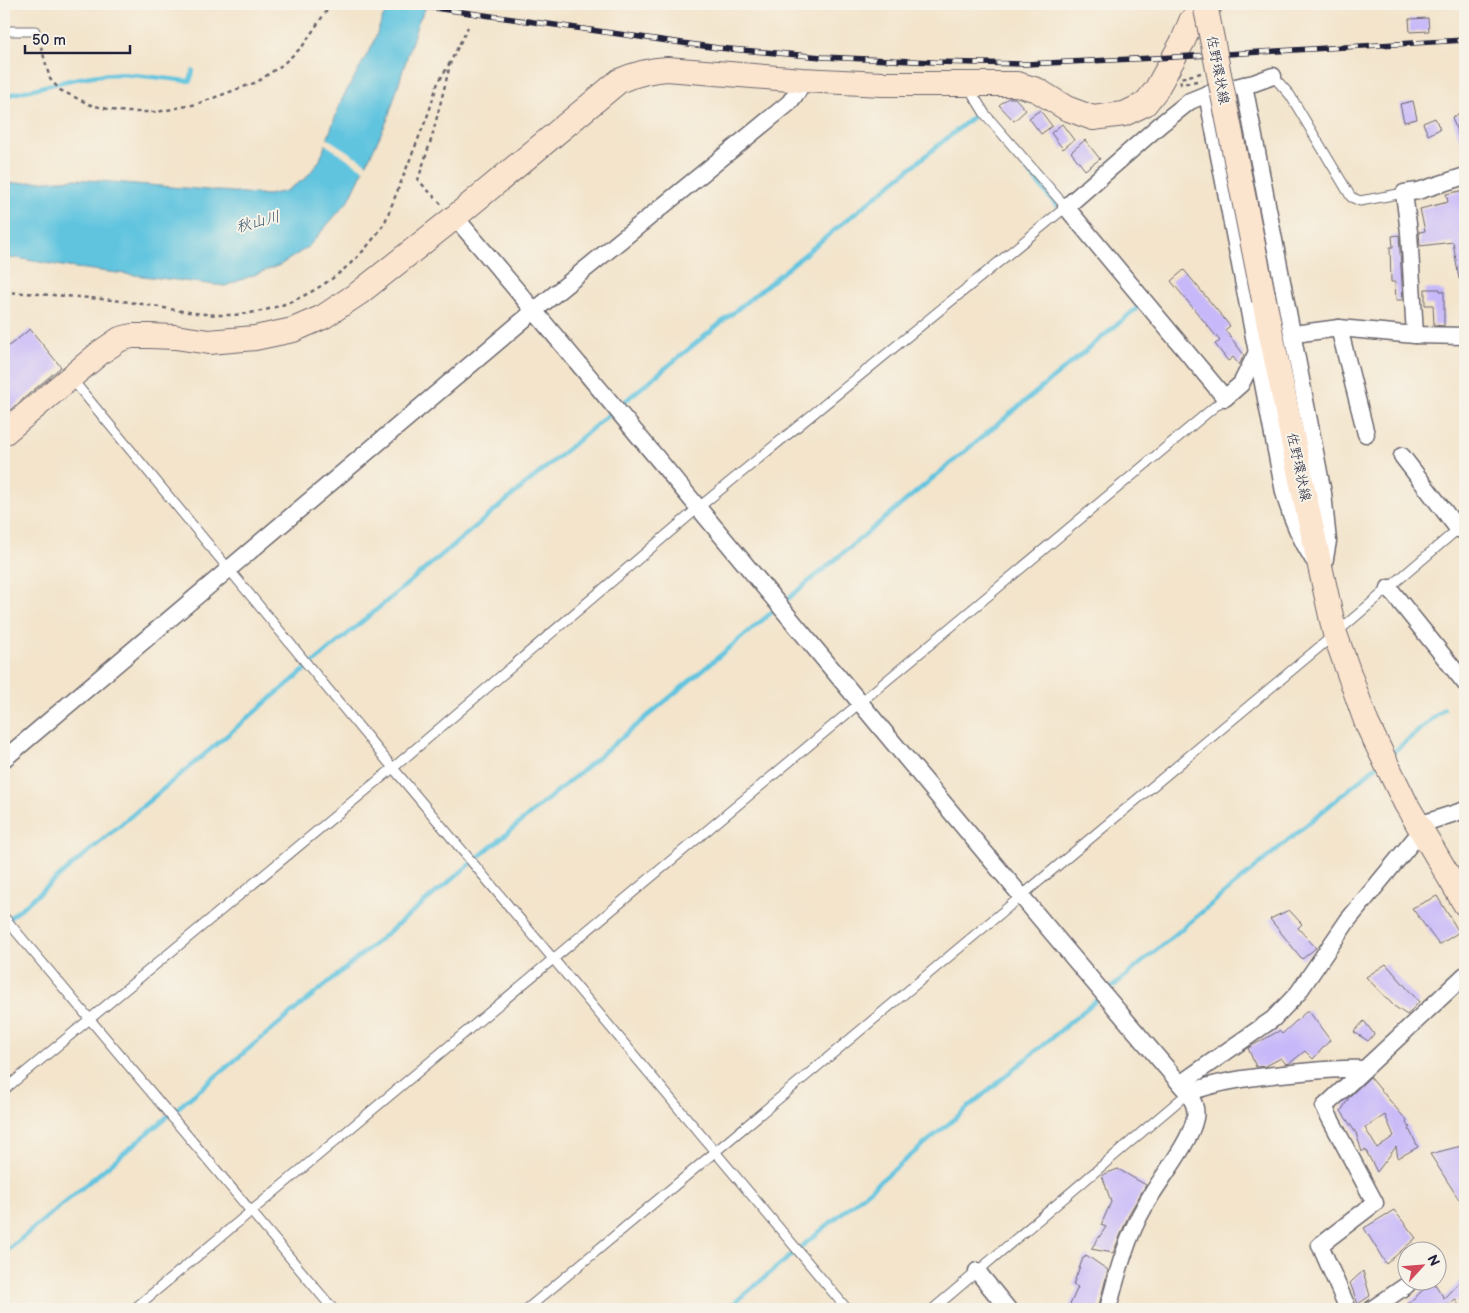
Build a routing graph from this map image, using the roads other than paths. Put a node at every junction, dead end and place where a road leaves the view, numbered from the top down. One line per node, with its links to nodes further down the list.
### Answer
1 (1211, 4): 2 (street)
2 (1195, 12): 10 (street); 32 (street, 佐野環状線, bridge)
3 (4, 31): 4 (lane)
4 (35, 31)
5 (1273, 76): 8 (street); 13 (lane)
6 (802, 80): 7 (street); 15 (street); 18 (street)
7 (970, 84): 10 (street); 14 (lane)
8 (1244, 85): 9 (street); 16 (street)
9 (1205, 87): 11 (street); 17 (street)
10 (1145, 104): 11 (street)
11 (1161, 124): 14 (street)
12 (1465, 176): 13 (street)
13 (1404, 193): 21 (street)
14 (1066, 207): 25 (street); 29 (lane)
15 (455, 217): 18 (street); 24 (street)
16 (1271, 229): 17 (lane); 20 (street)
17 (1235, 234): 23 (street)
18 (534, 311): 29 (street); 31 (street)
19 (1340, 328): 20 (street); 21 (street); 27 (street)
20 (1291, 335): 32 (street)
21 (1415, 335): 22 (street)
22 (1465, 336)
23 (1260, 349): 25 (street); 32 (street)
24 (71, 378): 26 (street); 31 (lane)
25 (1225, 398): 36 (lane)
26 (4, 434)
27 (1366, 434)
28 (1402, 456): 30 (street)
29 (698, 508): 36 (street); 38 (lane)
30 (1462, 526): 33 (lane)
31 (229, 568): 37 (street); 38 (lane)
32 (1322, 576): 34 (street, 佐野環状線)
33 (1389, 588): 34 (lane); 35 (street)
34 (1335, 634): 40 (street, 佐野環状線); 41 (lane)
35 (1465, 683)
36 (859, 703): 41 (street); 44 (lane)
37 (4, 759)
38 (393, 768): 44 (lane); 46 (lane)
39 (1465, 810): 40 (street)
40 (1420, 828): 42 (street, 佐野環状線); 48 (street)
41 (1021, 896): 48 (street); 50 (lane)
42 (1465, 904)
43 (4, 917): 46 (lane)
44 (553, 959): 50 (lane); 51 (lane)
45 (1465, 974): 47 (street)
46 (89, 1018): 49 (lane); 51 (lane)
47 (1364, 1069): 48 (street); 61 (street)
48 (1184, 1089): 52 (lane); 60 (street)
49 (4, 1090)
50 (715, 1152): 56 (lane); 57 (lane)
51 (250, 1212): 54 (lane); 55 (lane)
52 (977, 1272): 58 (lane); 59 (street)
53 (1400, 1290): 62 (street)
54 (134, 1309)
55 (333, 1309)
56 (527, 1309)
57 (847, 1309)
58 (933, 1309)
59 (1008, 1309)
60 (1108, 1309)
61 (1348, 1309)
62 (1372, 1309)

